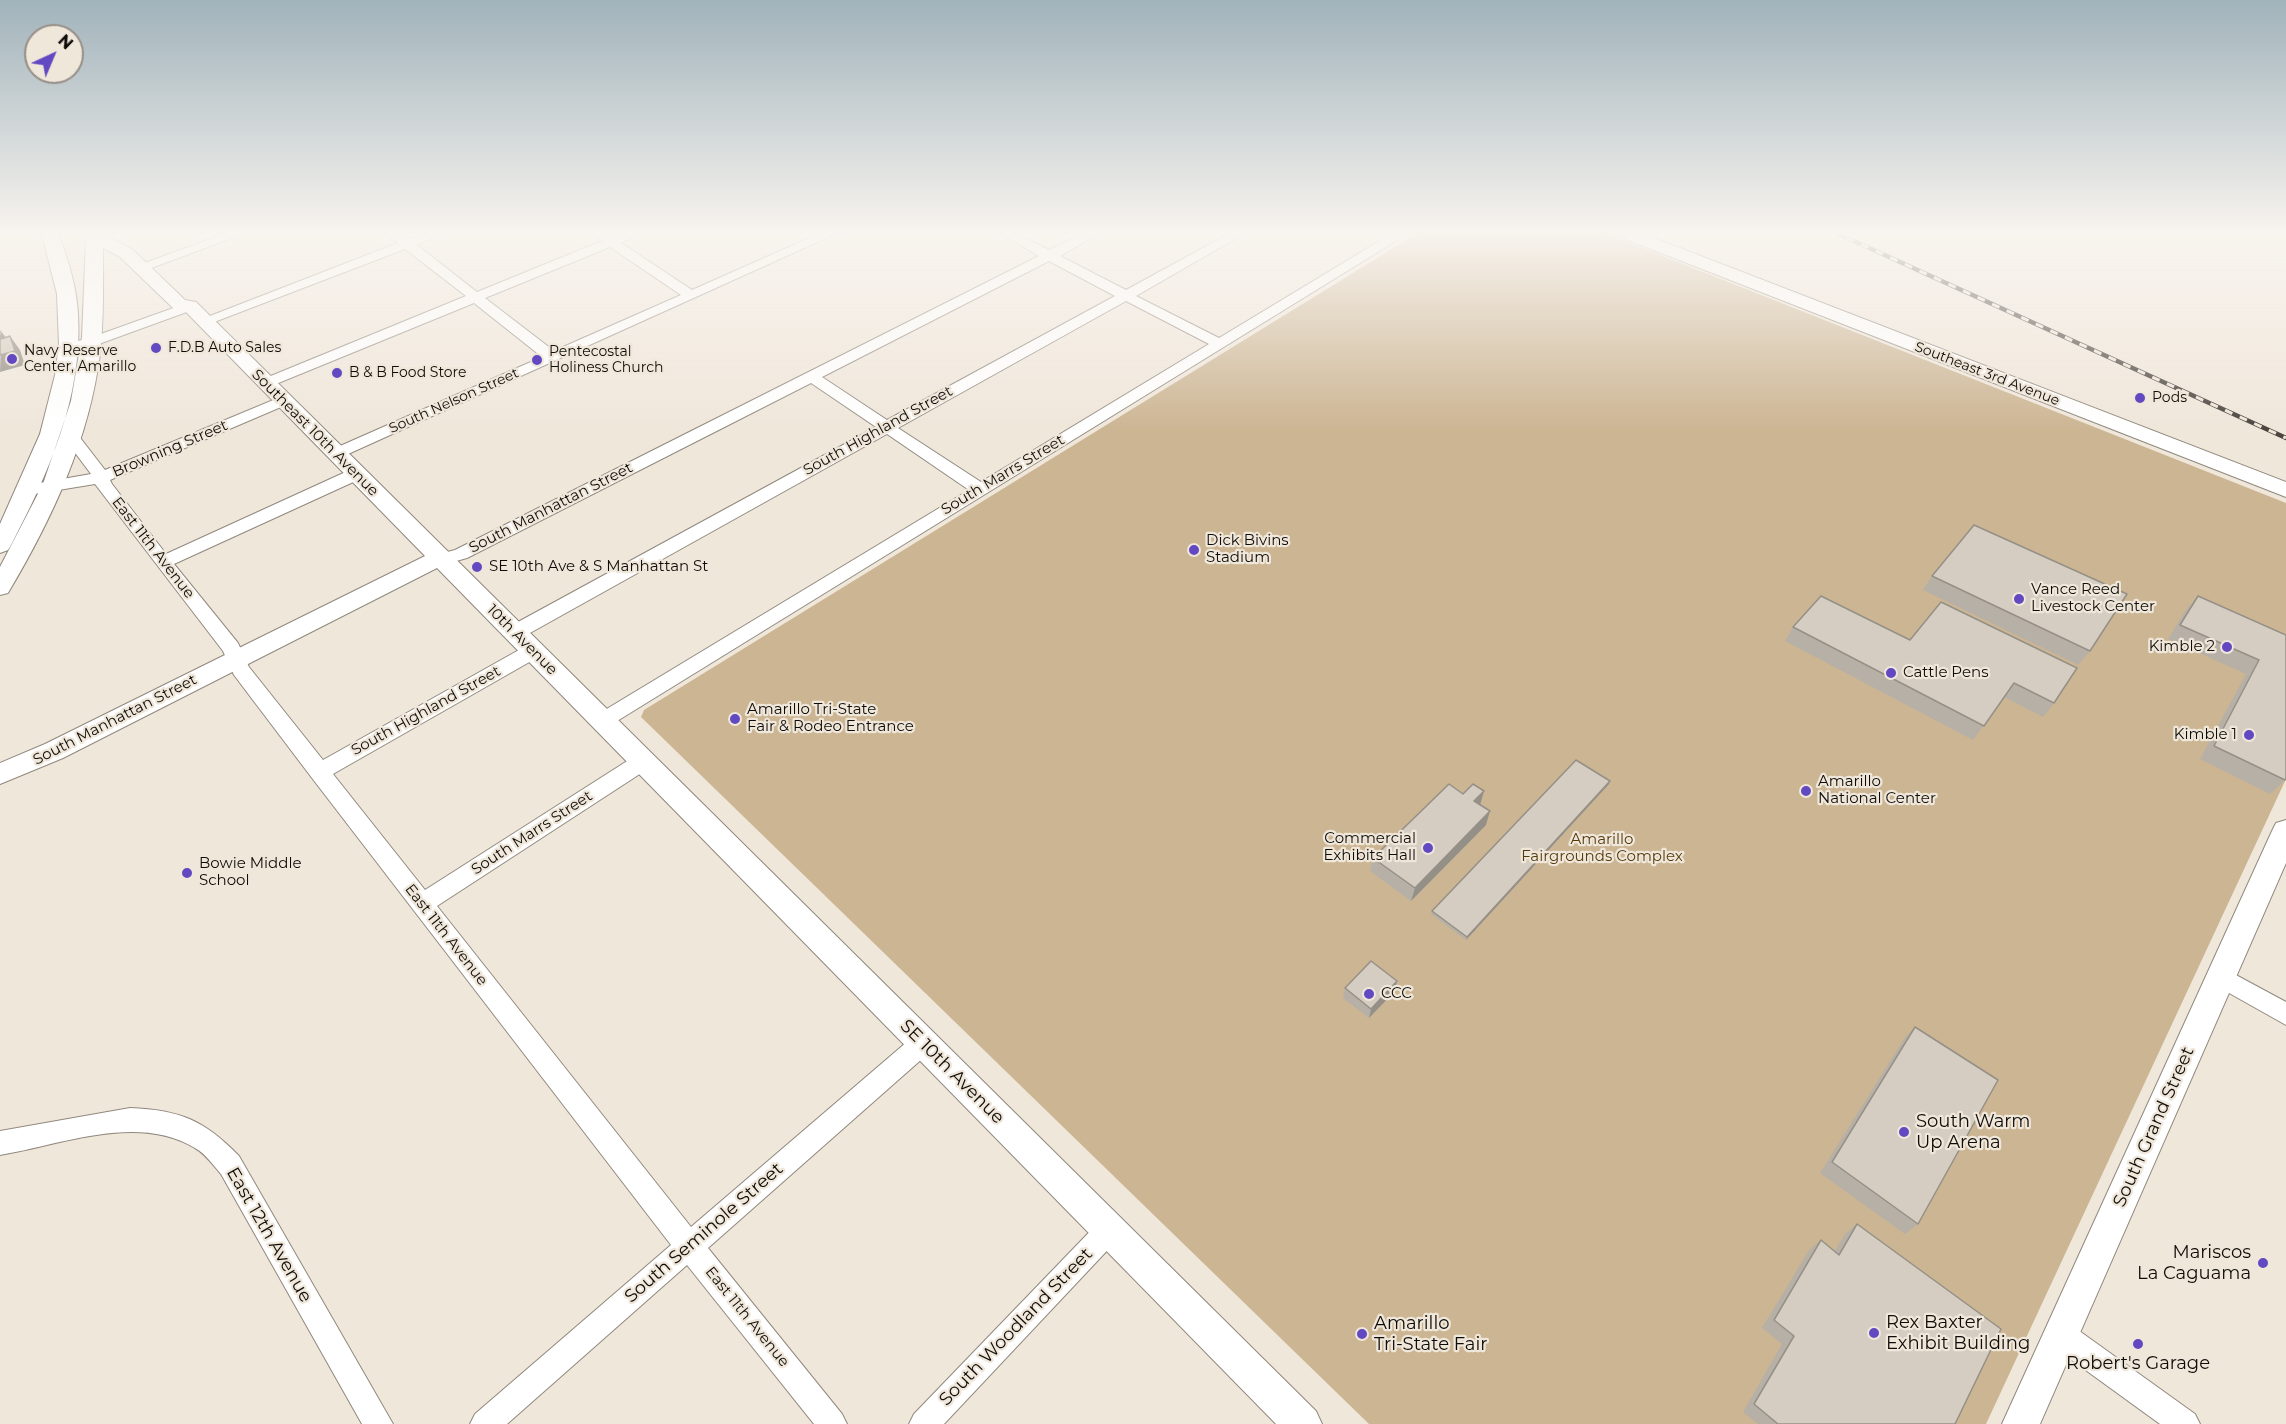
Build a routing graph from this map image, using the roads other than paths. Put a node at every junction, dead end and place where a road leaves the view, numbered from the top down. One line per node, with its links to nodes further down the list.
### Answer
1 (66, 297): 17 (main road)
2 (91, 297): 15 (main road)
3 (188, 297): 13 (main road)
4 (266, 297): 14 (street)
5 (475, 297): 20 (street)
6 (476, 297): 18 (street)
7 (685, 297): 18 (street, South Nelson Street)
8 (966, 297): 19 (street, South Manhattan Street)
9 (1121, 297): 22 (street, South Highland Street)
10 (1130, 297): 16 (street)
11 (1296, 297): 16 (street, South Marrs Street)
12 (1791, 297): 29 (main road, Southeast 3rd Avenue)
13 (190, 306): 14 (main road, Southeast 10th Avenue); 15 (street)
14 (204, 321): 20 (main road, Southeast 10th Avenue)
15 (91, 342): 17 (street); 23 (main road)
16 (1219, 344): 28 (street, South Marrs Street)
17 (68, 347): 30 (main road)
18 (552, 357): 24 (street, South Nelson Street)
19 (812, 376): 22 (street); 33 (street, South Manhattan Street)
20 (266, 383): 21 (main road, Southeast 10th Avenue)
21 (283, 401): 24 (main road, Southeast 10th Avenue); 26 (street, Browning Street)
22 (887, 427): 28 (street); 36 (street, South Highland Street)
23 (72, 438): 26 (street, East 11th Avenue); 27 (main road)
24 (337, 454): 25 (main road, Southeast 10th Avenue)
25 (356, 474): 33 (main road, Southeast 10th Avenue); 34 (street)
26 (100, 478): 27 (street, Browning Street); 31 (street); 34 (street, East 11th Avenue)
27 (53, 486): 30 (street, Browning Street); 31 (main road)
28 (979, 489): 39 (street, South Marrs Street)
29 (2281, 489)
30 (28, 490): 32 (main road)
31 (42, 509): 35 (main road)
32 (0, 545)
33 (442, 559): 36 (main road, 10th Avenue); 38 (main road, South Manhattan Street)
34 (163, 562): 38 (street, East 11th Avenue)
35 (0, 587)
36 (514, 633): 37 (main road, 10th Avenue)
37 (533, 651): 39 (main road, 10th Avenue); 41 (street, South Highland Street)
38 (236, 659): 41 (street, East 11th Avenue); 42 (main road, South Manhattan Street)
39 (602, 720): 40 (main road, SE 10th Avenue)
40 (642, 762): 44 (street, South Marrs Street); 47 (main road, SE 10th Avenue)
41 (320, 772): 44 (street, East 11th Avenue)
42 (0, 774)
43 (2286, 831): 45 (main road, South Grand Street)
44 (422, 904): 50 (street, East 11th Avenue)
45 (2221, 977): 46 (street); 51 (main road, South Grand Street)
46 (2286, 1014)
47 (923, 1043): 49 (main road, SE 10th Avenue); 50 (street, South Seminole Street)
48 (0, 1143): 53 (street, East 12th Avenue)
49 (1109, 1230): 52 (main road, SE 10th Avenue); 56 (street, South Woodland Street)
50 (689, 1246): 54 (street, South Seminole Street); 55 (street, East 11th Avenue)
51 (2061, 1335): 57 (main road, South Grand Street); 58 (street)
52 (1296, 1419)
53 (378, 1424)
54 (485, 1424)
55 (832, 1424)
56 (924, 1424)
57 (2021, 1424)
58 (2185, 1424)

